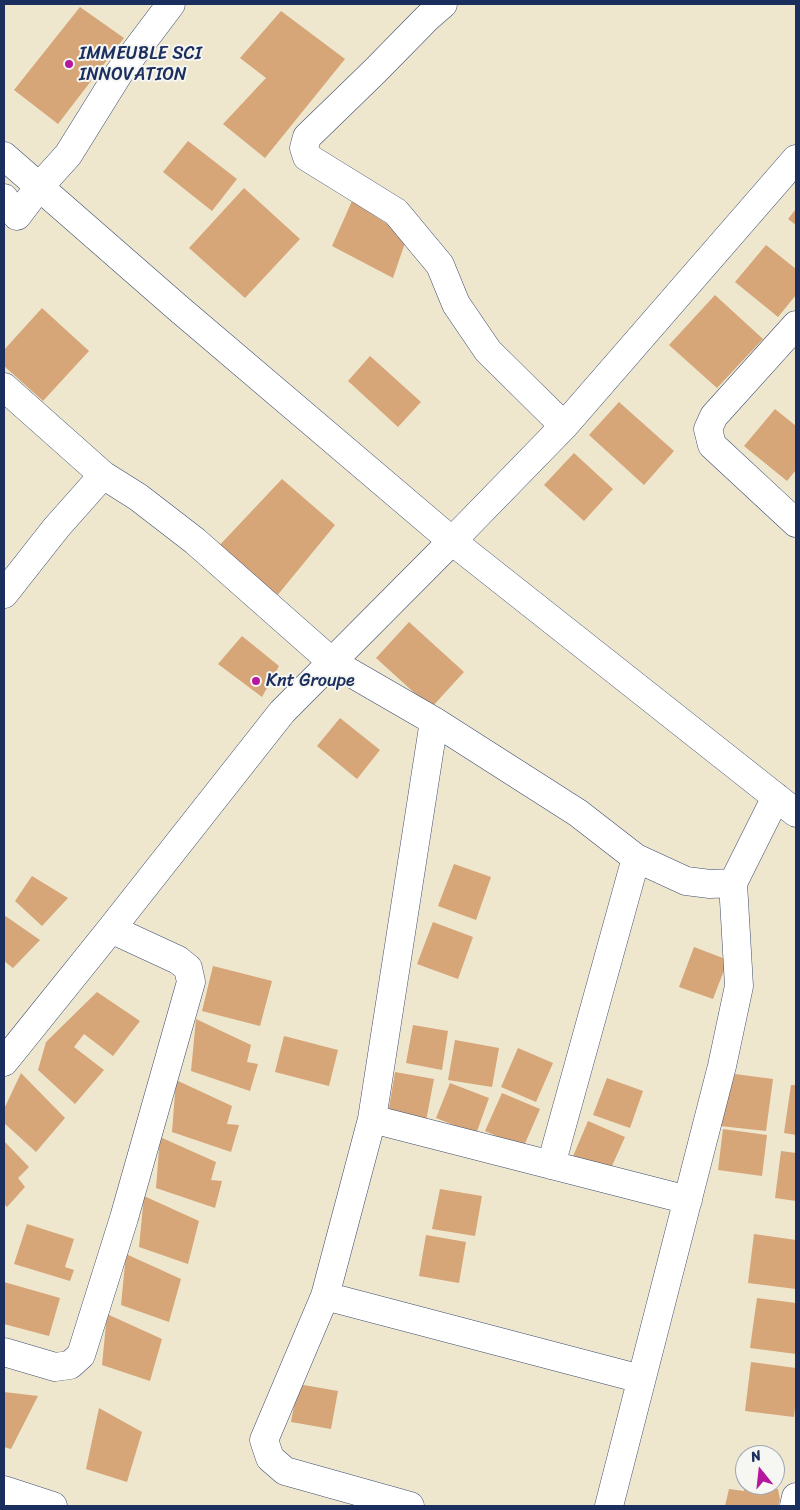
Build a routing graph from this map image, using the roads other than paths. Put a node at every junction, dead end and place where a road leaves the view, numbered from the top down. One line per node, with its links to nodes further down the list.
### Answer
1 (171, 4): 5 (street)
2 (443, 4): 9 (street)
3 (4, 156): 5 (street)
4 (796, 159): 9 (street)
5 (39, 187): 6 (street); 12 (street)
6 (8, 216)
7 (796, 325): 11 (street)
8 (4, 387): 10 (street)
9 (564, 426): 12 (street)
10 (103, 475): 13 (street); 14 (street)
11 (796, 523)
12 (452, 541): 14 (street); 16 (street)
13 (4, 594)
14 (332, 662): 15 (street); 19 (street)
15 (434, 721): 17 (street); 21 (street)
16 (786, 805): 18 (street)
17 (636, 858): 18 (street); 22 (street)
18 (733, 883): 23 (street)
19 (111, 929): 20 (street); 25 (street)
20 (4, 1062)
21 (372, 1119): 22 (street); 24 (street)
22 (551, 1165): 23 (street)
23 (688, 1200): 26 (street)
24 (325, 1296): 26 (street); 30 (street)
25 (4, 1352)
26 (641, 1379): 31 (street)
27 (4, 1490): 29 (street)
28 (796, 1497): 32 (street)
29 (53, 1506)
30 (410, 1506)
31 (609, 1506)
32 (794, 1506)

